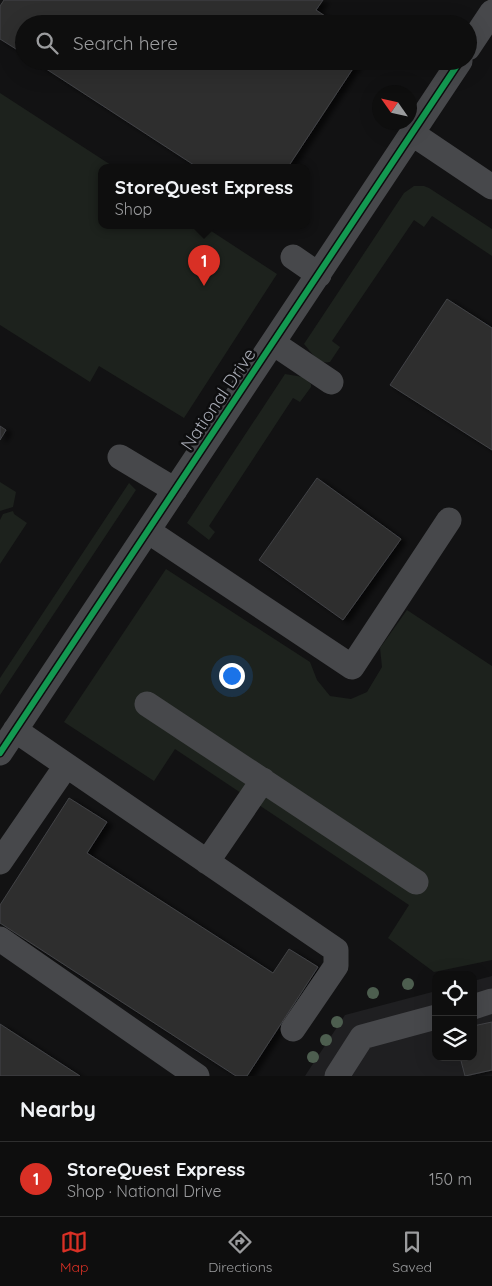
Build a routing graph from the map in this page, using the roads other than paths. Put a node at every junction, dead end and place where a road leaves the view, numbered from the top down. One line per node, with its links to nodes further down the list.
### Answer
1 (492, 12): 2 (street)
2 (477, 34)
3 (454, 70): 4 (street, National Drive)
4 (412, 134): 5 (street); 7 (street, National Drive)
5 (492, 187)
6 (293, 257): 7 (street)
7 (319, 275): 8 (street, National Drive)
8 (273, 343): 9 (street); 11 (street, National Drive)
9 (331, 382)
10 (120, 457): 11 (street)
11 (175, 490): 13 (street, National Drive)
12 (449, 520): 13 (street)
13 (148, 531): 15 (street, National Drive)
14 (147, 704): 18 (street)
15 (15, 730): 16 (street, National Drive); 17 (street)
16 (0, 753)
17 (66, 766): 19 (street); 20 (street)
18 (263, 780): 20 (street); 21 (street)
19 (0, 862)
20 (207, 862): 26 (street)
21 (416, 882)
22 (0, 940): 27 (street)
23 (492, 1001): 24 (street)
24 (477, 1005)
25 (432, 1018): 28 (street)
26 (293, 1029)
27 (197, 1076)
28 (337, 1076)

